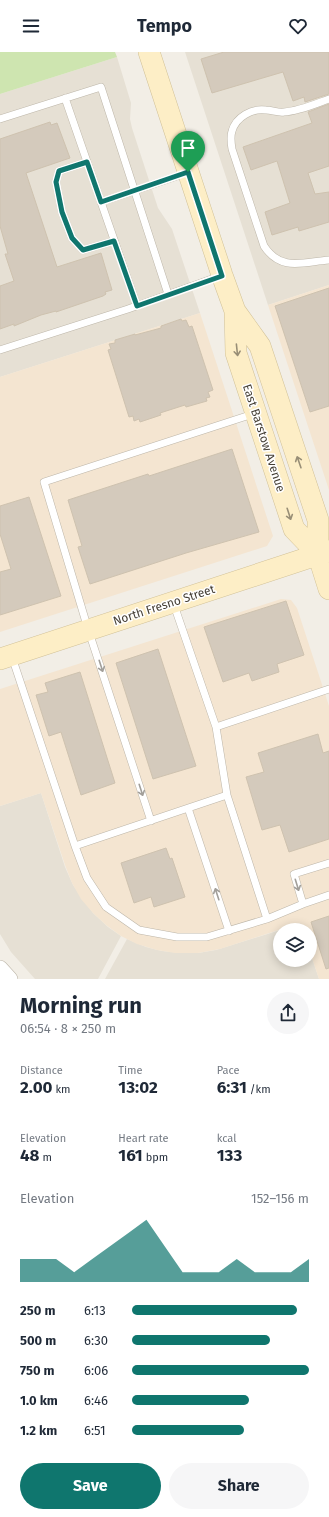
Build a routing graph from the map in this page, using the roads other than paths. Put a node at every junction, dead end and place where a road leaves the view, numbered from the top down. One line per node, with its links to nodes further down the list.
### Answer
1 (149, 52): 6 (main road, East Barstow Avenue)
2 (64, 98): 4 (lane); 5 (lane); 7 (lane)
3 (329, 99): 10 (lane)
4 (0, 119)
5 (87, 162): 8 (lane); 9 (lane)
6 (188, 172): 7 (lane); 11 (main road, East Barstow Avenue)
7 (134, 190): 8 (lane); 12 (lane)
8 (101, 202): 9 (lane)
9 (114, 241): 13 (lane)
10 (329, 260)
11 (222, 276): 12 (lane); 14 (main road, East Barstow Avenue)
12 (168, 294): 13 (lane)
13 (137, 306): 15 (lane)
14 (234, 311): 16 (main road, East Barstow Avenue, one-way to 16); 17 (main road, East Barstow Avenue, one-way to 14)
15 (0, 350)
16 (255, 413): 17 (main road, East Barstow Avenue, one-way to 17); 20 (lane)
17 (324, 553): 18 (main road, East Barstow Avenue); 19 (main road, North Fresno Street)
18 (329, 588)
19 (173, 603): 20 (main road, North Fresno Street); 23 (lane)
20 (88, 629): 21 (main road, North Fresno Street); 26 (lane, one-way to 26)
21 (6, 657): 27 (lane)
22 (329, 689): 23 (lane)
23 (216, 727): 24 (lane)
24 (227, 795): 25 (lane); 31 (lane)
25 (188, 808): 26 (lane); 32 (lane, one-way to 25)
26 (151, 821): 27 (lane)
27 (75, 846): 32 (lane)
28 (329, 863): 30 (lane, one-way to 30)
29 (329, 895): 30 (lane)
30 (303, 904): 31 (lane)
31 (267, 919): 32 (lane)
32 (229, 931)
33 (0, 968): 34 (street)
34 (10, 979)

